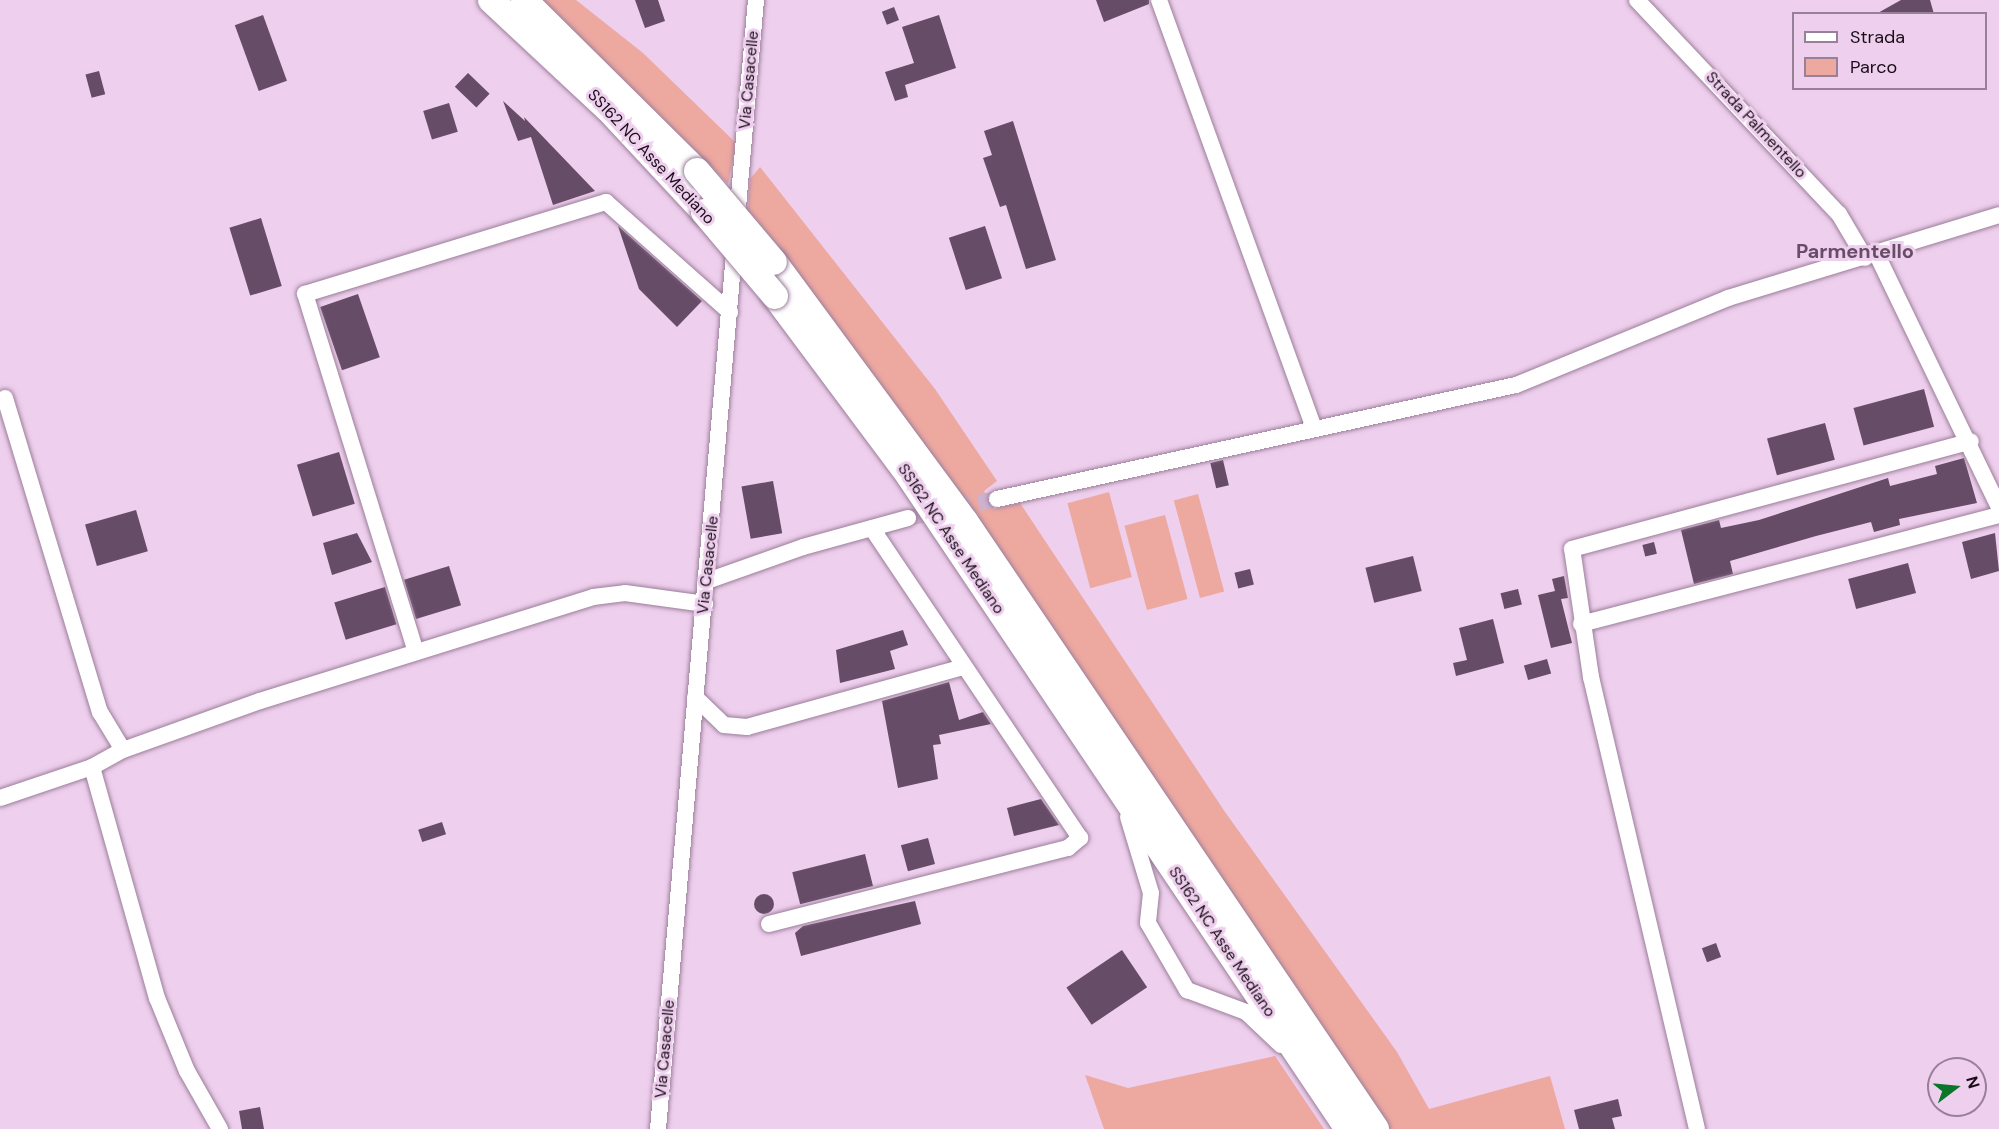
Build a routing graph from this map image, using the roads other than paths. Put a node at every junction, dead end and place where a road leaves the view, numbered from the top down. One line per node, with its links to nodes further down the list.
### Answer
1 (491, 0): 25 (highway, SS162 NC Asse Mediano, bridge)
2 (524, 0): 32 (highway, SS162 NC Asse Mediano, bridge)
3 (756, 0): 8 (street, Via Casacelle)
4 (1158, 0): 10 (street)
5 (1637, 0): 7 (street, Strada Palmentello)
6 (1999, 215): 7 (street)
7 (1871, 256): 10 (street); 11 (street, Strada Palmentello)
8 (730, 312): 17 (street, Via Casacelle); 20 (street)
9 (5, 398): 23 (street)
10 (1314, 428): 12 (street)
11 (1971, 441): 13 (street, Strada Palmentello); 19 (street)
12 (997, 500)
13 (1999, 507)
14 (1999, 515): 19 (street)
15 (908, 518): 16 (street)
16 (872, 528): 17 (street); 21 (street)
17 (707, 581): 18 (street, Via Casacelle)
18 (705, 604): 20 (street); 22 (street, Via Casacelle)
19 (1581, 624): 33 (street)
20 (415, 649): 23 (street)
21 (964, 667): 22 (street); 27 (street)
22 (695, 696): 30 (street, Via Casacelle)
23 (123, 750): 24 (street)
24 (92, 767): 26 (street); 29 (street)
25 (1118, 788): 28 (highway, SS162 NC Asse Mediano); 28 (street)
26 (0, 798)
27 (769, 924)
28 (1327, 1097): 31 (highway, SS162 NC Asse Mediano)
29 (220, 1129)
30 (658, 1129)
31 (1348, 1129)
32 (1376, 1129)
33 (1697, 1129)

